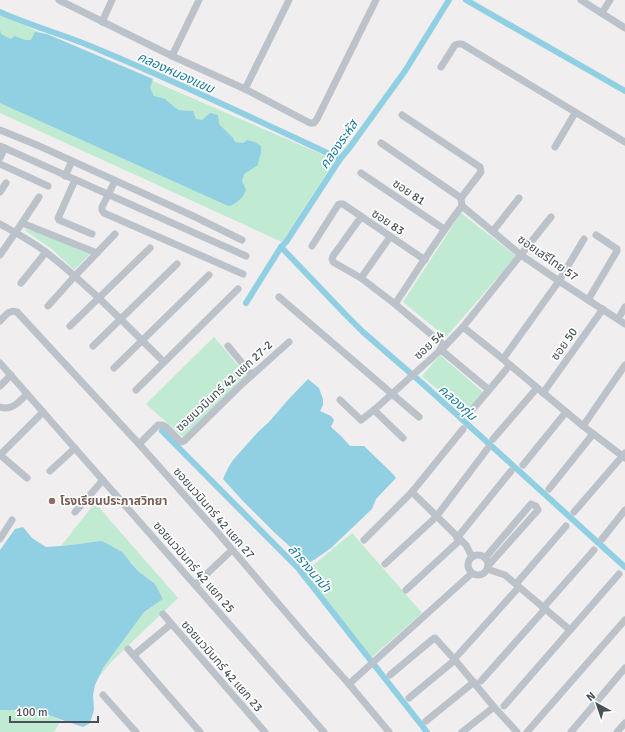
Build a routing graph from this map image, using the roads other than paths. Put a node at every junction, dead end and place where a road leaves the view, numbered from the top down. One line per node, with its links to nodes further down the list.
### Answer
1 (59, 0): 9 (street)
2 (112, 0): 9 (street)
3 (199, 0): 11 (street)
4 (289, 0): 13 (street)
5 (376, 0): 13 (street)
6 (581, 0): 8 (street)
7 (610, 0): 8 (street)
8 (602, 13): 10 (street)
9 (102, 22): 11 (street)
10 (625, 28)
11 (172, 56): 13 (street)
12 (441, 67): 14 (street)
13 (245, 89)
14 (575, 113): 17 (street); 20 (street)
15 (402, 115): 34 (street)
16 (1, 133): 22 (street)
17 (625, 142)
18 (381, 143): 34 (street, ซอยเสรีไทย 57)
19 (3, 147): 21 (street); 25 (street)
20 (555, 147)
21 (0, 158)
22 (72, 161): 25 (street); 27 (street)
23 (0, 164): 29 (street)
24 (361, 174): 39 (street, ซอย 81)
25 (65, 176): 26 (street)
26 (75, 180): 31 (street); 42 (street)
27 (115, 181): 31 (street); 46 (street)
28 (6, 183): 30 (street)
29 (48, 186)
30 (0, 192)
31 (107, 195): 54 (street); 57 (street)
32 (39, 197): 37 (street)
33 (519, 198): 40 (street)
34 (462, 202): 39 (street); 40 (street, ซอยเสรีไทย 57)
35 (361, 217): 45 (street, ซอย 83); 48 (street, ซอย 83); 60 (street)
36 (551, 217): 53 (street, ซอย 54)
37 (22, 223): 41 (street); 51 (street)
38 (0, 224): 41 (street)
39 (444, 229): 55 (street)
40 (493, 231): 53 (street, ซอยเสรีไทย 57)
41 (16, 232): 50 (street); 52 (street)
42 (92, 234)
43 (115, 234): 51 (street)
44 (596, 235): 66 (street)
45 (390, 237): 55 (street, ซอย 83); 60 (street)
46 (242, 240)
47 (584, 240): 61 (street)
48 (312, 246)
49 (150, 248): 65 (street)
50 (46, 252): 59 (street); 62 (street)
51 (97, 252): 59 (street)
52 (0, 255)
53 (521, 255): 61 (street, ซอยเสรีไทย 57); 76 (street, ซอย 54)
54 (246, 256)
55 (425, 260): 67 (street)
56 (177, 264): 72 (street)
57 (243, 274)
58 (209, 275): 77 (street)
59 (74, 277): 65 (street); 68 (street)
60 (361, 278): 67 (street)
61 (559, 281): 66 (street, ซอยเสรีไทย 57); 82 (street)
62 (21, 283)
63 (238, 289): 83 (street)
64 (279, 297): 94 (street)
65 (99, 299): 72 (street); 75 (street)
66 (588, 300): 70 (street, ซอยเสรีไทย 57)
67 (395, 304): 81 (street)
68 (48, 306)
69 (625, 307): 71 (street)
70 (602, 309): 71 (street, ซอยเสรีไทย 57); 93 (street, ซอย 50)
71 (618, 319): 74 (street, ซอยเสรีไทย 57)
72 (120, 320): 77 (street); 79 (street)
73 (0, 321): 108 (street, ซอยนวมินทร์ 42 แยก 27)
74 (625, 324)
75 (70, 326)
76 (463, 327): 81 (street, ซอย 54); 82 (street)
77 (142, 341): 83 (street); 87 (street)
78 (288, 342): 89 (street, ซอยนวมินทร์ 42 แยก 27-2)
79 (93, 346)
80 (228, 346): 89 (street)
81 (442, 348): 92 (street); 94 (street, ซอย 54)
82 (504, 359): 85 (street)
83 (164, 362): 91 (street)
84 (0, 363): 88 (street, ซอยนวมินทร์ 42 แยก 25)
85 (510, 365): 92 (street); 93 (street)
86 (625, 365): 103 (street)
87 (114, 368)
88 (11, 375): 90 (street); 95 (street, ซอยนวมินทร์ 42 แยก 25)
89 (252, 375): 108 (street, ซอยนวมินทร์ 42 แยก 27-2)
90 (0, 386)
91 (136, 390)
92 (489, 390): 101 (street)
93 (540, 390): 100 (street); 107 (street, ซอย 50)
94 (392, 393): 98 (street, ซอย 54); 102 (street)
95 (27, 394): 97 (street); 99 (street, ซอยนวมินทร์ 42 แยก 25)
96 (340, 400): 98 (street, ซอย 54)
97 (0, 407)
98 (374, 410): 106 (street)
99 (43, 412): 109 (street, ซอยนวมินทร์ 42 แยก 25); 111 (street)
100 (566, 412): 103 (street); 113 (street)
101 (468, 415)
102 (419, 417)
103 (583, 426): 105 (street)
104 (463, 429): 119 (street)
105 (593, 434): 112 (street); 118 (street)
106 (403, 438)
107 (493, 439)
108 (139, 444): 130 (street, ซอยนวมินทร์ 42 แยก 27)
109 (75, 448): 114 (street); 117 (street, ซอยนวมินทร์ 42 แยก 25)
110 (488, 448): 123 (street)
111 (0, 455): 116 (street)
112 (624, 456): 122 (street)
113 (523, 465)
114 (50, 471)
115 (511, 471): 127 (street)
116 (27, 478)
117 (103, 480): 121 (street); 138 (street, ซอยนวมินทร์ 42 แยก 25)
118 (549, 489)
119 (412, 492): 123 (street); 129 (street)
120 (625, 510): 128 (street)
121 (75, 512)
122 (574, 512)
123 (436, 517): 127 (street); 134 (street)
124 (12, 520): 126 (street)
125 (566, 526): 139 (street)
126 (0, 539)
127 (458, 539): 132 (street); 140 (street)
128 (602, 539)
129 (364, 540)
130 (232, 550): 138 (street); 152 (street, ซอยนวมินทร์ 42 แยก 27)
131 (594, 550): 141 (street)
132 (472, 557): 133 (street); 136 (street)
133 (485, 558): 135 (street); 135 (street)
134 (385, 564)
135 (487, 568): 136 (street); 139 (street)
136 (471, 574): 152 (street)
137 (619, 574): 145 (street)
138 (195, 585): 163 (street, ซอยนวมินทร์ 42 แยก 25)
139 (517, 586): 141 (street); 148 (street)
140 (406, 590)
141 (544, 608): 145 (street); 151 (street)
142 (163, 614): 144 (street, ซอยนวมินทร์ 42 แยก 23)
143 (625, 620): 166 (street)
144 (171, 624): 147 (street); 162 (street, ซอยนวมินทร์ 42 แยก 23)
145 (570, 630): 155 (street)
146 (128, 649): 147 (street)
147 (134, 655): 161 (street)
148 (457, 658): 150 (street); 151 (street); 154 (street)
149 (625, 668): 167 (street)
150 (390, 676)
151 (478, 682): 156 (street); 157 (street)
152 (349, 684): 164 (street, ซอยนวมินทร์ 42 แยก 27)
153 (103, 695): 159 (street)
154 (409, 698)
155 (504, 706)
156 (494, 707): 160 (street); 165 (street)
157 (426, 721)
158 (625, 723): 168 (street)
159 (132, 731)
160 (514, 731)
161 (200, 732)
162 (265, 732)
163 (324, 732)
164 (389, 732)
165 (462, 732)
166 (527, 732)
167 (571, 732)
168 (617, 732)

